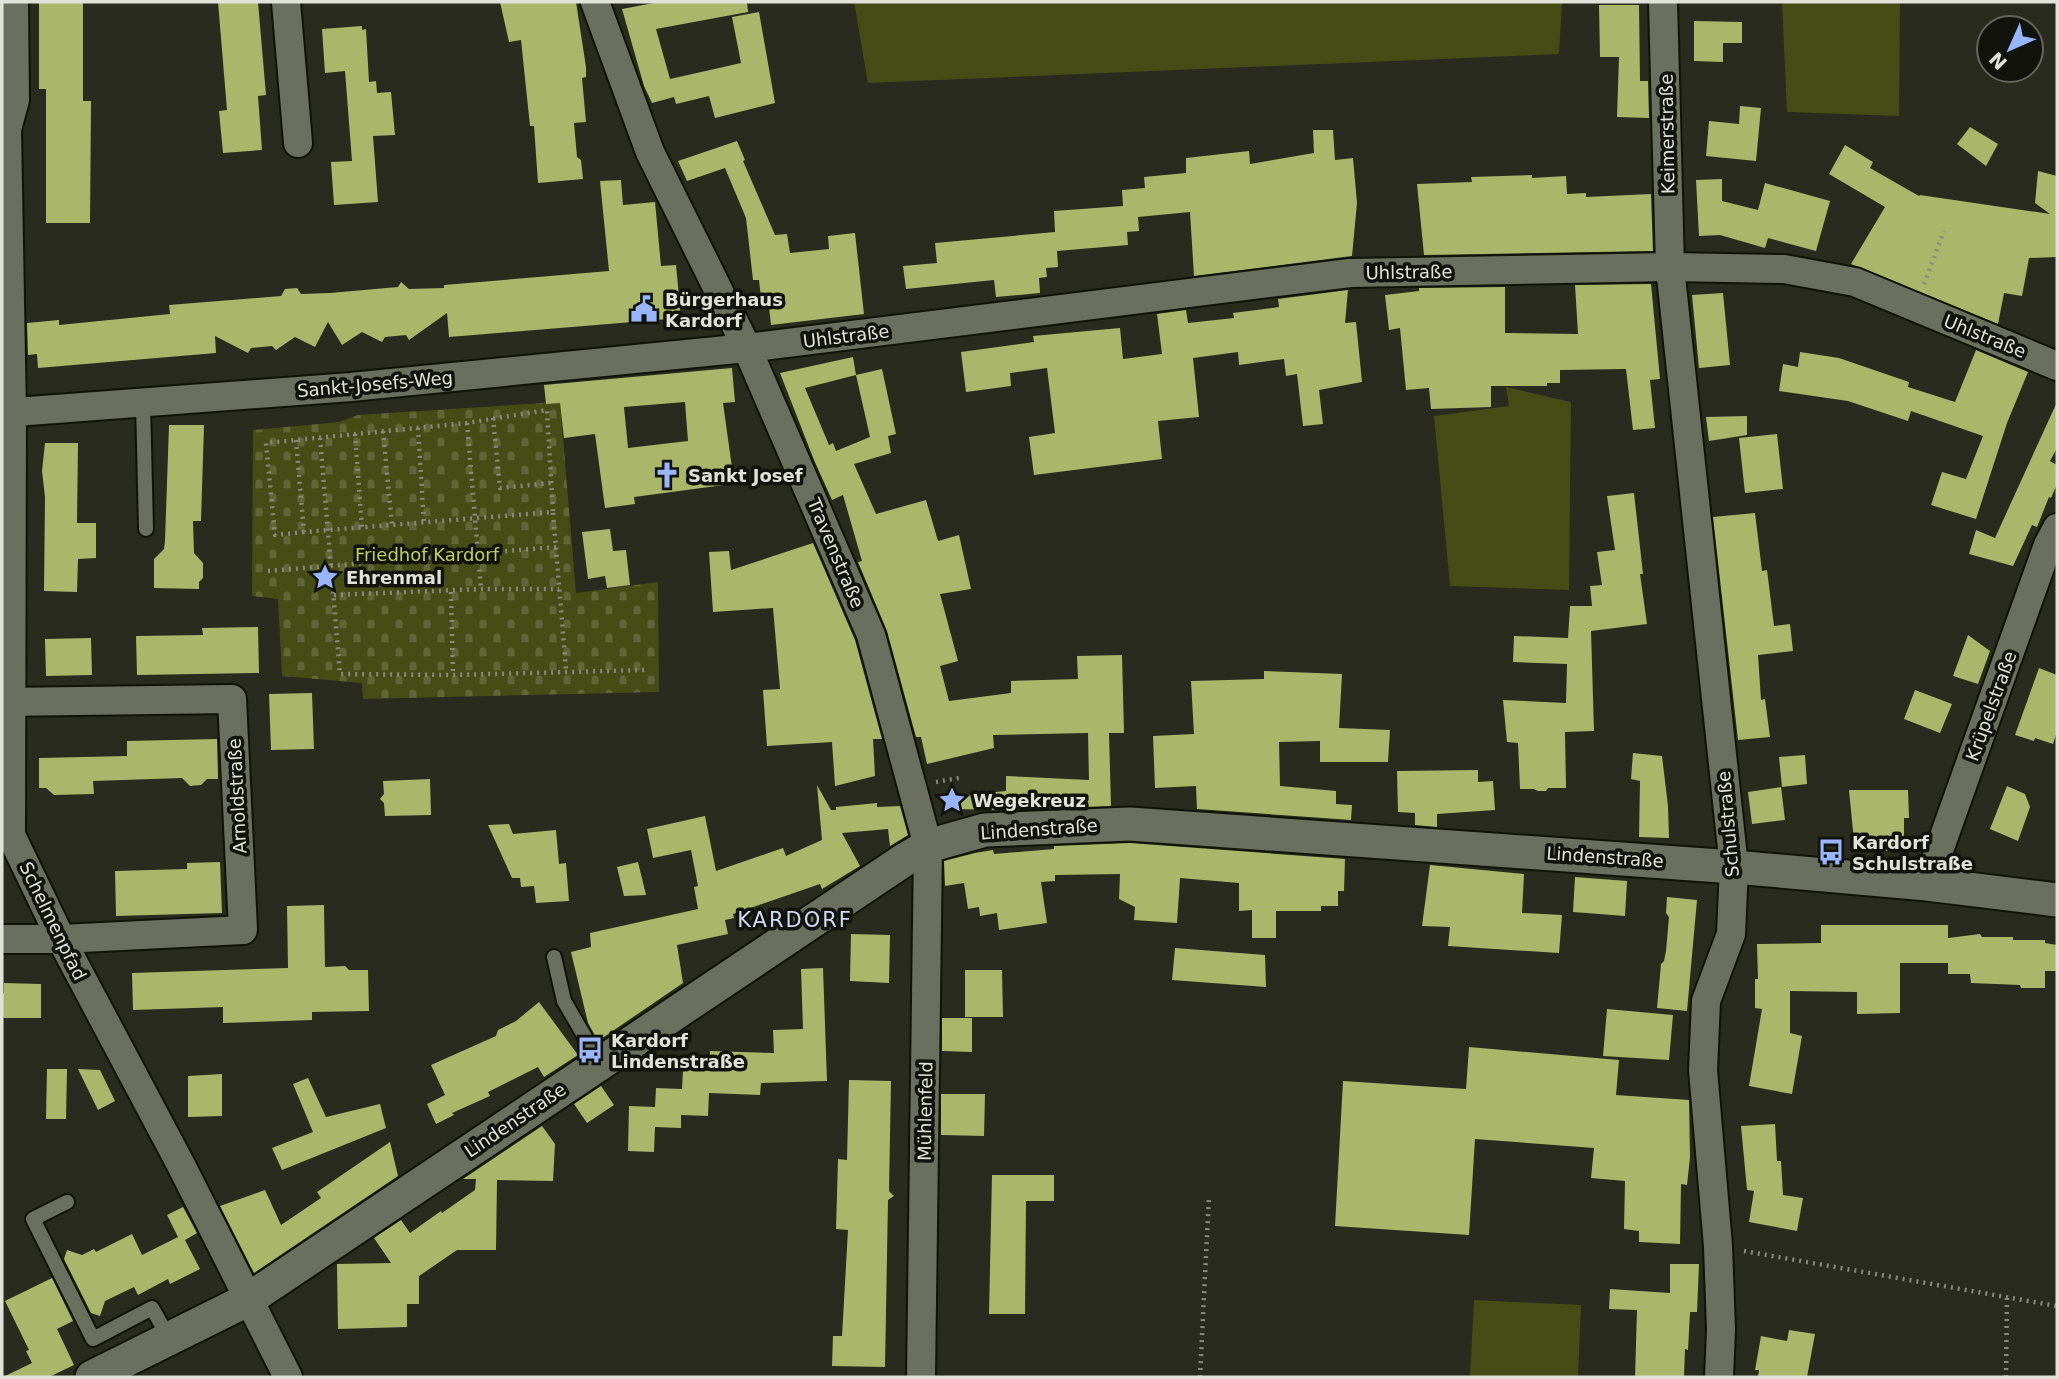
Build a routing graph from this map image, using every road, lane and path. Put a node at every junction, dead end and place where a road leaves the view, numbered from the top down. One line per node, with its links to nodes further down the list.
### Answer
1 (14, 2): 5 (street, Schelmenpfad)
2 (286, 2): 6 (street)
3 (595, 2): 10 (street, Travenstraße)
4 (1663, 2): 8 (street, Keimerstraße)
5 (5, 129): 13 (street, Schelmenpfad)
6 (298, 143)
7 (1944, 231): 9 (path)
8 (1670, 267): 9 (street, Uhlstraße); 10 (street, Uhlstraße); 44 (street, Schulstraße)
9 (1915, 307): 11 (street, Uhlstraße)
10 (747, 348): 12 (street, Sankt-Josefs-Weg); 43 (street, Travenstraße)
11 (2057, 366)
12 (143, 403): 13 (street, Sankt-Josefs-Weg); 28 (lane)
13 (7, 414): 42 (street, Schelmenpfad)
14 (493, 418): 15 (path); 21 (path); 21 (path)
15 (467, 423): 16 (path); 23 (path)
16 (418, 428): 17 (path); 24 (path)
17 (383, 431): 18 (path); 25 (path)
18 (355, 434): 19 (path); 26 (path)
19 (320, 438): 20 (path); 29 (path)
20 (296, 440): 30 (path); 30 (path)
21 (551, 483): 22 (path)
22 (553, 512): 23 (path); 31 (path)
23 (475, 519): 24 (path); 32 (path)
24 (424, 523): 25 (path)
25 (392, 525): 26 (path)
26 (362, 528): 29 (path)
27 (2057, 528): 45 (street, Krüpelstraße)
28 (146, 529)
29 (328, 531): 30 (path); 33 (path)
30 (304, 533)
31 (556, 547): 32 (path); 36 (path)
32 (478, 554): 33 (path); 35 (path)
33 (331, 566): 34 (path); 38 (path)
34 (268, 571)
35 (481, 589): 36 (path); 37 (path)
36 (559, 589): 39 (path)
37 (451, 592): 38 (path); 41 (path)
38 (334, 595): 41 (path)
39 (566, 670): 40 (path); 41 (path)
40 (645, 670)
41 (453, 675)
42 (7, 702): 48 (street, Schelmenpfad); 48 (street, Arnoldstraße)
43 (928, 846): 44 (street, Lindenstraße); 50 (street, Lindenstraße); 60 (street, Mühlenfeld)
44 (1734, 867): 45 (street, Lindenstraße); 53 (street, Schulstraße)
45 (1927, 884): 46 (street, Lindenstraße)
46 (2057, 900)
47 (2, 939): 48 (street)
48 (61, 939): 55 (street, Schelmenpfad)
49 (554, 957): 50 (lane)
50 (600, 1063): 55 (street, Lindenstraße)
51 (1209, 1196): 61 (path)
52 (67, 1202): 57 (lane)
53 (1718, 1246): 54 (path); 62 (street, Schulstraße)
54 (2007, 1297): 56 (path); 63 (path)
55 (249, 1299): 57 (street, Lindenstraße); 59 (street, Schelmenpfad)
56 (2057, 1306)
57 (170, 1340): 58 (street, Lindenstraße)
58 (111, 1373)
59 (288, 1377)
60 (921, 1377)
61 (1200, 1377)
62 (1719, 1377)
63 (2006, 1377)

